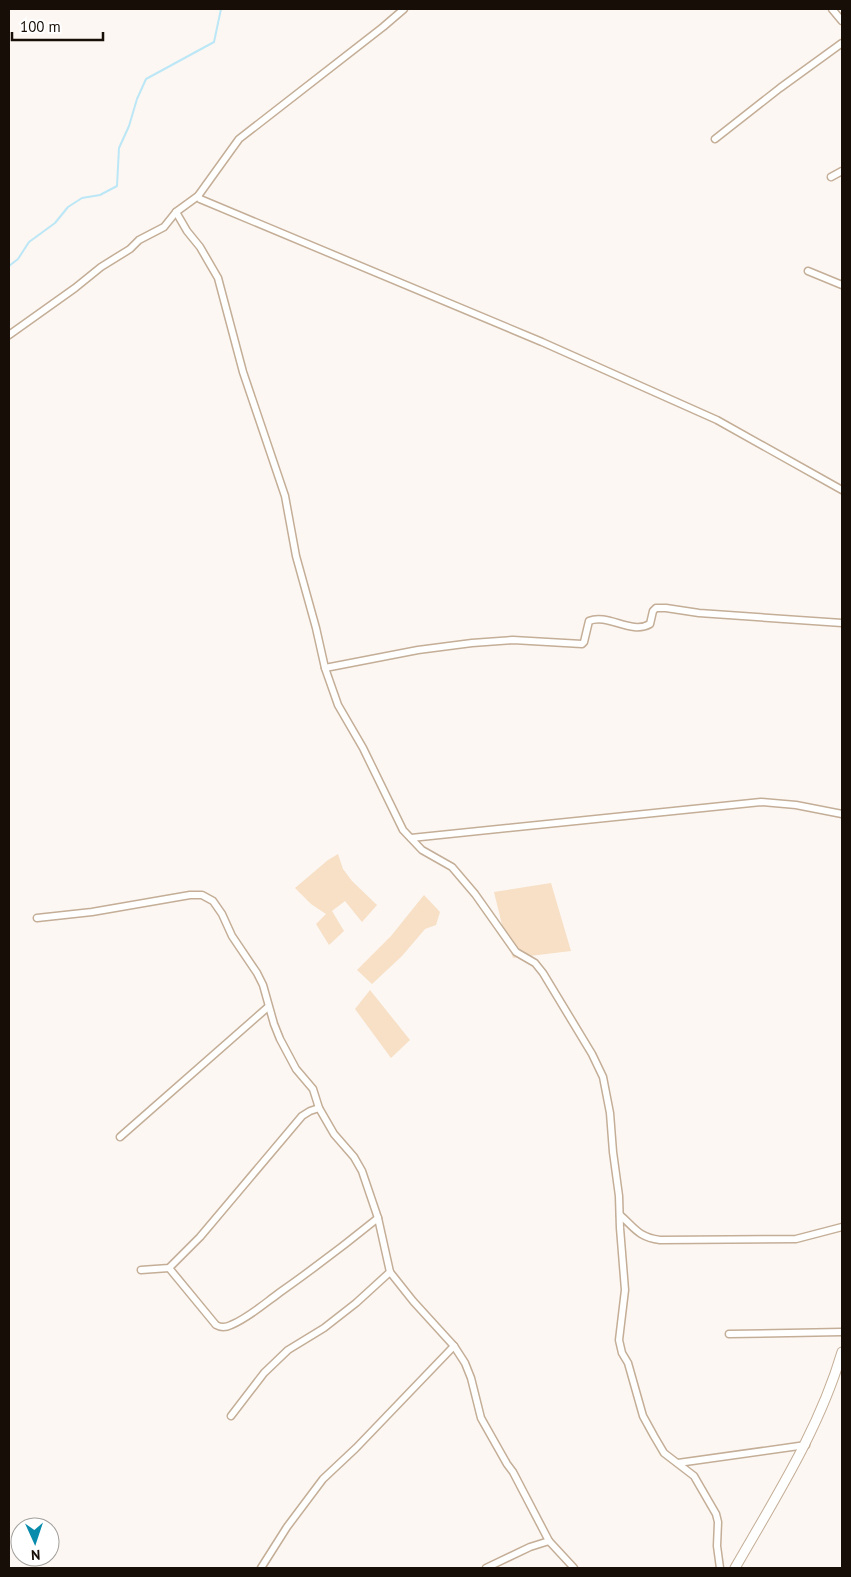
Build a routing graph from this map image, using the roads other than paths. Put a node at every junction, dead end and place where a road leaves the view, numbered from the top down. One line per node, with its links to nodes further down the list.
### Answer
1 (404, 9): 8 (street)
2 (832, 9): 3 (street)
3 (842, 21)
4 (842, 43): 5 (street)
5 (715, 139)
6 (842, 171): 7 (street)
7 (831, 177)
8 (198, 196): 9 (street); 13 (street)
9 (176, 212): 12 (street); 15 (street)
10 (808, 271): 11 (street)
11 (842, 286)
12 (9, 335)
13 (842, 490)
14 (842, 623): 15 (street)
15 (325, 668): 17 (street)
16 (842, 814): 17 (street)
17 (411, 838): 22 (street)
18 (37, 918): 19 (street)
19 (268, 1007): 20 (street); 21 (street)
20 (319, 1108): 23 (street); 25 (street)
21 (120, 1137)
22 (620, 1215): 24 (street); 34 (street)
23 (378, 1218): 25 (street); 27 (street)
24 (842, 1228)
25 (169, 1268): 26 (street)
26 (141, 1270)
27 (390, 1272): 30 (street); 32 (street)
28 (842, 1332): 29 (street)
29 (729, 1334)
30 (454, 1346): 35 (street); 36 (street)
31 (842, 1352): 33 (street)
32 (231, 1416)
33 (806, 1445): 34 (street); 40 (street)
34 (678, 1463): 39 (street)
35 (549, 1541): 37 (street); 38 (street)
36 (261, 1568)
37 (486, 1568)
38 (574, 1568)
39 (720, 1568)
40 (735, 1568)

